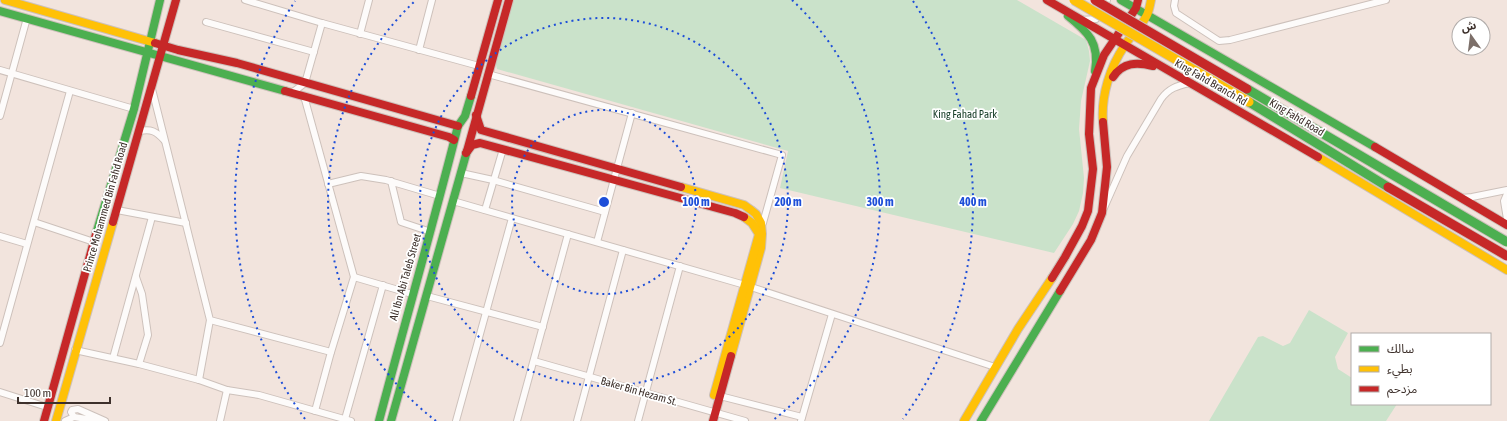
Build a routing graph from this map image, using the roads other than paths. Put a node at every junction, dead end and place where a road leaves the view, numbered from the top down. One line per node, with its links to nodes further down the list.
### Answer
1 (5, 0): 26 (main road)
2 (160, 0): 26 (main road, Prince Mohammed Bin Fahd Road)
3 (176, 0): 27 (main road, Prince Mohammed Bin Fahd Road)
4 (246, 0): 23 (street)
5 (369, 0): 24 (street)
6 (432, 0): 29 (street)
7 (498, 0): 33 (main road)
8 (509, 0): 37 (main road)
9 (1074, 0): 86 (main road, King Fahd Road, bridge)
10 (1094, 0): 83 (main road, King Fahd Road, bridge)
11 (1107, 0): 21 (street)
12 (1121, 0): 17 (main road)
13 (1151, 0): 19 (main road)
14 (1175, 0): 15 (street)
15 (1386, 0)
16 (1050, 2): 21 (main road, King Fahd Branch Rd); 41 (main road)
17 (1137, 4): 19 (main road); 25 (main road)
18 (0, 11): 20 (main road)
19 (1147, 15): 28 (main road); 65 (main road)
20 (26, 18): 30 (main road); 36 (street)
21 (1081, 20): 25 (main road, King Fahd Branch Rd)
22 (206, 22): 31 (street)
23 (322, 23): 24 (street); 31 (street)
24 (360, 34): 29 (street)
25 (1114, 39): 28 (main road, King Fahd Branch Rd); 41 (main road)
26 (149, 42): 27 (main road); 30 (main road, Prince Mohammed Bin Fahd Road)
27 (163, 45): 32 (main road, Prince Mohammed Bin Fahd Road); 38 (main road)
28 (1124, 46): 35 (main road, King Fahd Branch Rd); 44 (main road)
29 (419, 50): 33 (street)
30 (147, 52): 32 (main road); 46 (main road, Prince Mohammed Bin Fahd Road)
31 (314, 52): 38 (street)
32 (160, 56): 40 (main road, Prince Mohammed Bin Fahd Road); 43 (main road)
33 (479, 66): 50 (main road)
34 (0, 70): 36 (street)
35 (1169, 72): 39 (main road, King Fahd Branch Rd); 44 (main road)
36 (11, 73): 42 (street); 48 (street)
37 (488, 74): 47 (street); 49 (main road)
38 (304, 83): 43 (street); 50 (main road)
39 (1189, 83): 70 (street); 88 (main road, King Fahd Branch Rd)
40 (152, 87): 51 (main road, Prince Mohammed Bin Fahd Road); 52 (street)
41 (1091, 88): 106 (main road)
42 (70, 91): 46 (street); 74 (street)
43 (293, 92): 45 (main road)
44 (1104, 94): 70 (main road)
45 (304, 96): 53 (main road); 61 (street)
46 (134, 109): 81 (main road, Prince Mohammed Bin Fahd Road)
47 (632, 113): 56 (street); 76 (street)
48 (0, 116)
49 (476, 116): 55 (main road); 56 (main road)
50 (458, 126): 53 (main road, Ali Ibn Abi Taleb Street)
51 (140, 131): 52 (street); 67 (main road, Prince Mohammed Bin Fahd Road)
52 (161, 134): 75 (street)
53 (454, 140): 64 (main road, Ali Ibn Abi Taleb Street)
54 (503, 149): 55 (main road); 58 (street); 59 (main road)
55 (466, 153): 57 (main road)
56 (618, 169): 59 (street); 76 (main road)
57 (461, 172): 58 (street); 66 (main road)
58 (493, 180): 68 (street); 69 (street)
59 (614, 180): 69 (street); 92 (main road)
60 (391, 181): 61 (street); 64 (street); 78 (street)
61 (328, 184): 90 (street)
62 (1507, 190): 65 (street)
63 (1507, 194): 73 (street)
64 (440, 196): 78 (main road, Ali Ibn Abi Taleb Street)
65 (1461, 198): 77 (main road)
66 (453, 200): 68 (street); 94 (main road)
67 (117, 210): 71 (street); 101 (main road, Prince Mohammed Bin Fahd Road)
68 (484, 210): 72 (street)
69 (605, 212): 82 (street)
70 (1102, 213): 134 (main road)
71 (152, 217): 75 (street); 89 (street)
72 (512, 218): 79 (street); 95 (street)
73 (1507, 219)
74 (34, 222): 81 (street); 84 (street)
75 (186, 223): 97 (street)
76 (763, 223): 92 (main road)
77 (1507, 225)
78 (431, 232): 93 (main road, Ali Ibn Abi Taleb Street)
79 (568, 234): 82 (street); 99 (street)
80 (0, 236): 84 (street)
81 (94, 242): 113 (main road, Prince Mohammed Bin Fahd Road)
82 (597, 242): 85 (street)
83 (1507, 242)
84 (27, 244): 98 (street)
85 (623, 250): 87 (street); 107 (street)
86 (1507, 256)
87 (680, 266): 92 (street); 111 (street)
88 (1507, 270)
89 (136, 276): 103 (street); 105 (street)
90 (354, 276): 91 (street); 102 (street)
91 (383, 285): 93 (street); 118 (street)
92 (748, 286): 96 (street); 112 (main road); 115 (main road)
93 (412, 294): 125 (main road, Ali Ibn Abi Taleb Street)
94 (427, 296): 95 (street); 126 (main road)
95 (486, 312): 99 (street); 127 (street)
96 (832, 314): 106 (street); 117 (street)
97 (210, 320): 102 (street); 108 (street)
98 (3, 322): 100 (street)
99 (543, 327): 104 (street)
100 (0, 343)
101 (75, 350): 103 (street); 120 (main road, Prince Mohammed Bin Fahd Road)
102 (331, 352): 114 (street)
103 (113, 358): 105 (street)
104 (534, 361): 107 (street, Baker Bin Hezam St.); 128 (street)
105 (138, 364): 108 (street)
106 (995, 368): 133 (main road)
107 (588, 376): 111 (street, Baker Bin Hezam St.); 129 (street)
108 (199, 380): 109 (street)
109 (227, 390): 114 (street); 124 (street)
110 (0, 392): 113 (street)
111 (646, 393): 115 (street, Baker Bin Hezam St.); 130 (street)
112 (720, 396): 115 (main road); 117 (street)
113 (47, 407): 119 (main road, Prince Mohammed Bin Fahd Road)
114 (315, 411): 118 (street)
115 (712, 415): 131 (main road); 132 (street, Baker Bin Hezam St.)
116 (74, 417): 121 (street); 122 (street); 123 (street)
117 (801, 419)
118 (348, 420)
119 (44, 421)
120 (56, 421)
121 (65, 421)
122 (99, 421)
123 (104, 421)
124 (220, 421)
125 (379, 421)
126 (391, 421)
127 (456, 421)
128 (517, 421)
129 (577, 421)
130 (638, 421)
131 (707, 421)
132 (745, 421)
133 (964, 421)
134 (981, 421)

